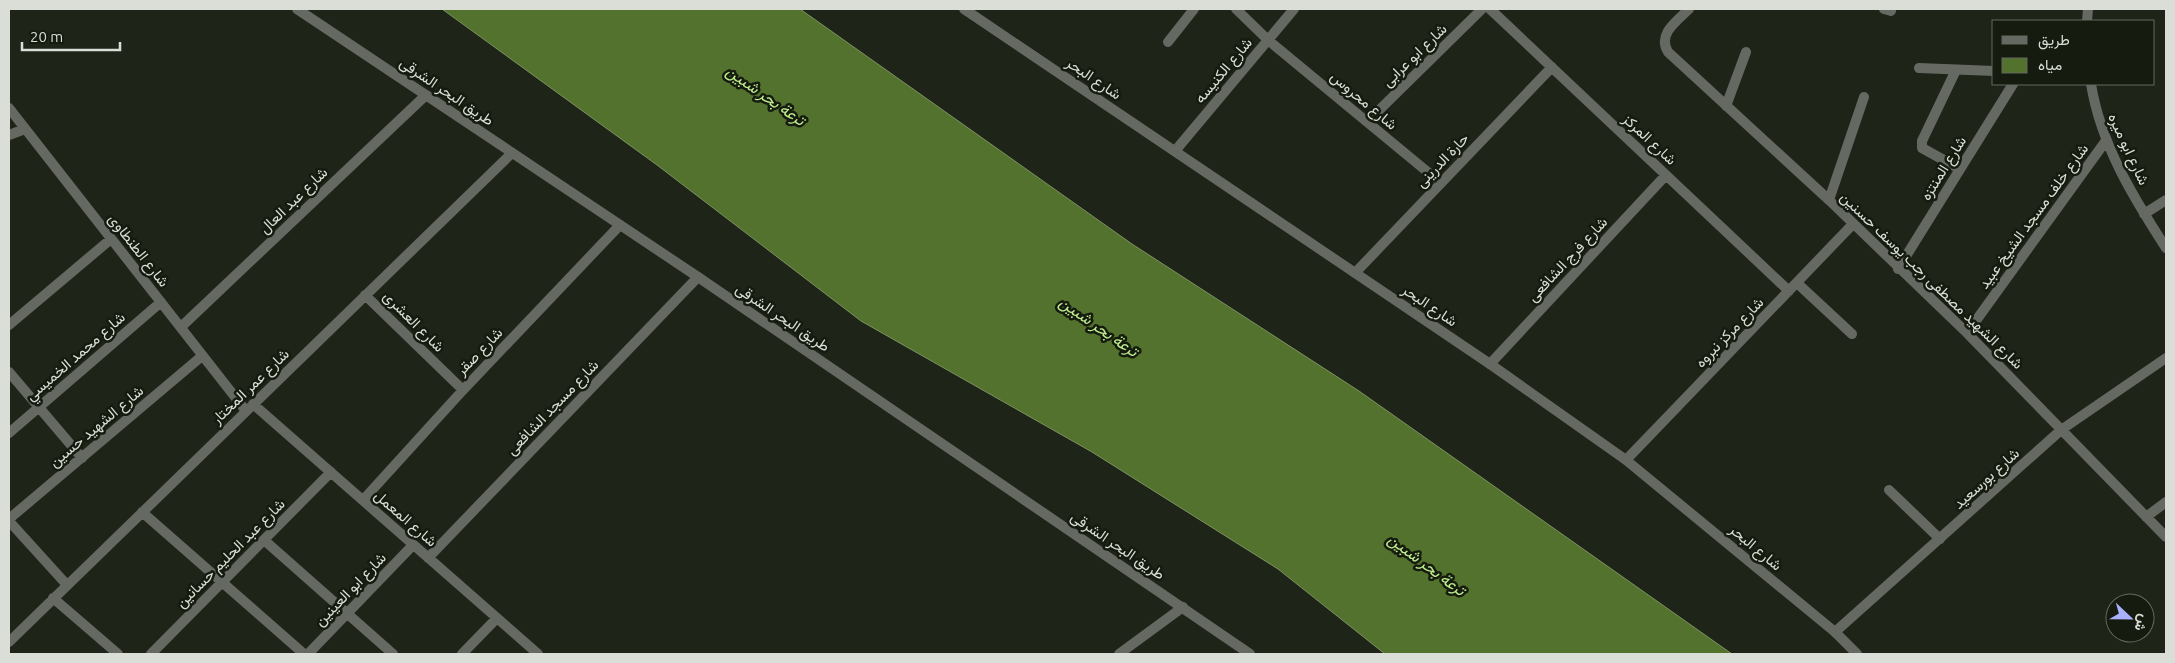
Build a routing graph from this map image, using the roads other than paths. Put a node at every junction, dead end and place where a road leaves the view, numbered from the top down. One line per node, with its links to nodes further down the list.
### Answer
1 (296, 9): 18 (street, طريق البحر الشرقى)
2 (964, 9): 26 (street, شارع البحر)
3 (1194, 9): 10 (street)
4 (1236, 9): 9 (street, شارع محروس)
5 (1294, 9): 9 (street, شارع الكنيسه)
6 (1482, 9): 22 (street, شارع ابو عرابى)
7 (1490, 9): 12 (street, شارع المركز)
8 (1689, 9): 20 (street, شارع الشهيد مصطفى رجب يوسف حسنين)
9 (1268, 40): 22 (street, شارع محروس); 26 (street, شارع الكنيسه)
10 (1168, 42)
11 (1746, 52): 20 (street)
12 (1552, 67): 29 (street, شارع المركز); 30 (street, حارة الدرينى)
13 (1918, 68): 14 (street)
14 (1956, 70): 15 (street); 28 (street)
15 (1992, 71)
16 (2012, 85): 28 (street, شارع المنتزه)
17 (2091, 85): 25 (street, شارع ابو ميره)
18 (426, 95): 27 (street, طريق البحر الشرقى); 46 (street, شارع عبد العال)
19 (1864, 97): 31 (street)
20 (1726, 106): 31 (street, شارع الشهيد مصطفى رجب يوسف حسنين)
21 (9, 108): 23 (street, شارع الطنطاوى)
22 (1367, 122): 30 (street, شارع محروس)
23 (25, 128): 24 (street); 36 (street, شارع الطنطاوى)
24 (9, 135)
25 (2105, 142): 33 (street, شارع ابو ميره); 47 (street, شارع خلف مسجد الشيخ عبيد)
26 (1175, 151): 39 (street, شارع البحر)
27 (512, 152): 35 (street, طريق البحر الشرقى); 43 (street, شارع عمر المختار)
28 (1960, 169): 38 (street, شارع المنتزه)
29 (1666, 175): 42 (street, شارع المركز); 51 (street, شارع فرج الشافعى)
30 (1441, 183): 39 (street, حارة الدرينى)
31 (1829, 200): 34 (street, شارع الشهيد مصطفى رجب يوسف حسنين)
32 (2166, 200): 33 (street)
33 (2144, 214): 37 (street, شارع ابو ميره)
34 (1853, 224): 38 (street, شارع الشهيد مصطفى رجب يوسف حسنين); 41 (street, شارع مركز نبروه)
35 (620, 225): 40 (street, طريق البحر الشرقى); 53 (street, شارع صقر)
36 (111, 239): 44 (street, شارع الطنطاوى); 45 (street)
37 (2166, 248)
38 (1898, 269): 47 (street, شارع الشهيد مصطفى رجب يوسف حسنين)
39 (1355, 273): 51 (street, شارع البحر)
40 (698, 277): 71 (street, شارع مسجد الشافعى); 75 (street, طريق البحر الشرقى)
41 (1797, 283): 42 (street, شارع مركز نبروه); 48 (street)
42 (1788, 291): 59 (street, شارع مركز نبروه)
43 (365, 295): 53 (street, شارع العشرى); 55 (street, شارع عمر المختار)
44 (161, 302): 46 (street, شارع الطنطاوى); 54 (street, شارع محمد الخميسي)
45 (9, 325)
46 (181, 327): 49 (street, شارع الطنطاوى)
47 (1967, 333): 56 (street, شارع الشهيد مصطفى رجب يوسف حسنين)
48 (1852, 334)
49 (202, 356): 55 (street, شارع الطنطاوى); 58 (street, شارع الشهيد حسين)
50 (2166, 358): 56 (street, شارع بورسعيد)
51 (1490, 364): 59 (street, شارع البحر)
52 (9, 372): 54 (street)
53 (462, 390): 62 (street, شارع صقر)
54 (39, 407): 57 (street, شارع محمد الخميسي); 58 (street)
55 (250, 407): 60 (street, شارع المعمل); 64 (street, شارع عمر المختار)
56 (2061, 430): 65 (street, شارع الشهيد مصطفى رجب يوسف حسنين); 68 (street, شارع بورسعيد)
57 (9, 434)
58 (82, 458): 66 (street, شارع الشهيد حسين)
59 (1626, 460): 78 (street, شارع البحر)
60 (331, 472): 62 (street, شارع المعمل); 69 (street, شارع عبد الحليم حسانين)
61 (1889, 490): 68 (street)
62 (363, 500): 70 (street, شارع المعمل)
63 (2166, 502): 65 (street)
64 (142, 512): 72 (street); 73 (street, شارع عمر المختار)
65 (2146, 517): 67 (street, شارع الشهيد مصطفى رجب يوسف حسنين)
66 (9, 520): 73 (street)
67 (2166, 537)
68 (1940, 539): 78 (street, شارع بورسعيد)
69 (264, 540): 72 (street, شارع عبد الحليم حسانين); 76 (street)
70 (414, 545): 71 (street, شارع المعمل); 76 (street, شارع ابو العينين)
71 (428, 558): 77 (street, شارع المعمل)
72 (222, 582): 81 (street, شارع عبد الحليم حسانين); 82 (street)
73 (67, 585): 74 (street, شارع عمر المختار)
74 (53, 598): 79 (street, شارع عمر المختار); 80 (street)
75 (1183, 607): 87 (street); 88 (street, طريق البحر الشرقى)
76 (347, 613): 83 (street, شارع ابو العينين); 84 (street)
77 (497, 618): 85 (street); 86 (street, شارع المعمل)
78 (1835, 632): 89 (street, شارع البحر)
79 (9, 642)
80 (118, 654)
81 (150, 654)
82 (304, 654)
83 (308, 654)
84 (393, 654)
85 (462, 654)
86 (538, 654)
87 (1119, 654)
88 (1250, 654)
89 (1857, 654)

